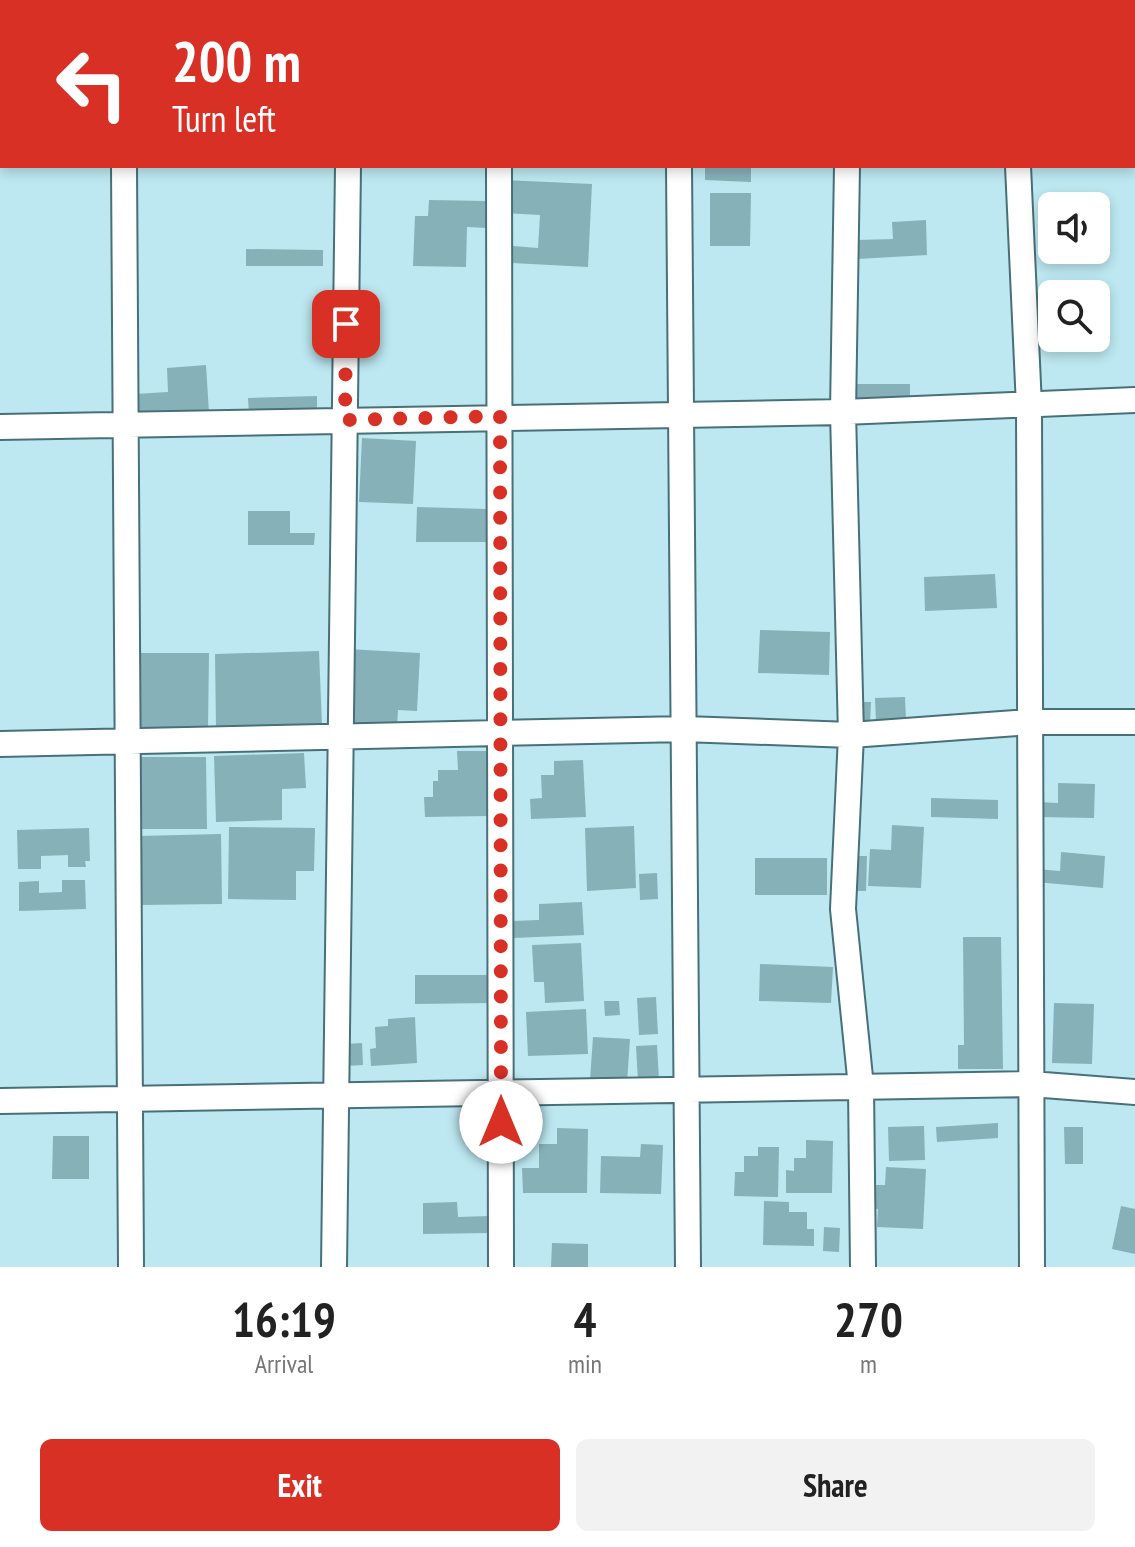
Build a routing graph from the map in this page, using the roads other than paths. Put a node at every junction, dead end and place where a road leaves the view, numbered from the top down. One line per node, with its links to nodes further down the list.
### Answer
1 (124, 168): 13 (street)
2 (348, 168): 12 (street)
3 (499, 168): 11 (street)
4 (679, 168): 10 (street)
5 (847, 168): 9 (street)
6 (1018, 168): 8 (street)
7 (1135, 400): 8 (street)
8 (1029, 406): 9 (street); 15 (street)
9 (843, 412): 10 (street); 19 (street)
10 (681, 413): 11 (street); 17 (street)
11 (500, 416): 12 (street); 18 (street)
12 (345, 420): 13 (street); 20 (street)
13 (126, 424): 14 (street); 21 (street)
14 (0, 427)
15 (1030, 722): 16 (street); 19 (street); 23 (street)
16 (1135, 722)
17 (684, 729): 18 (street); 19 (street); 25 (street)
18 (500, 733): 20 (street); 27 (street)
19 (851, 735): 24 (street)
20 (341, 737): 21 (street); 28 (street)
21 (128, 741): 22 (street); 29 (street)
22 (0, 744)
23 (1031, 1084): 24 (street); 26 (street); 36 (street)
24 (861, 1087): 25 (street); 35 (street)
25 (687, 1090): 27 (street); 34 (street)
26 (1135, 1092)
27 (501, 1093): 28 (street); 33 (street)
28 (336, 1096): 29 (street); 32 (street)
29 (130, 1100): 30 (street); 31 (street)
30 (0, 1101)
31 (131, 1267)
32 (334, 1267)
33 (501, 1267)
34 (688, 1267)
35 (863, 1267)
36 (1032, 1267)

